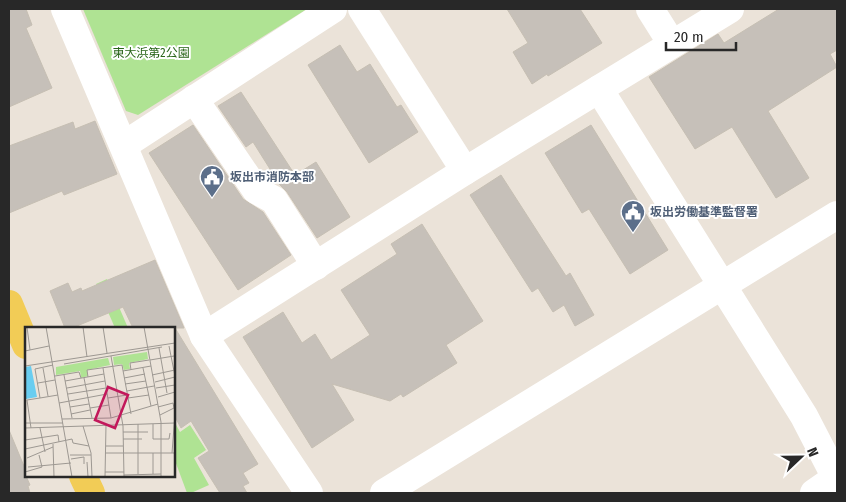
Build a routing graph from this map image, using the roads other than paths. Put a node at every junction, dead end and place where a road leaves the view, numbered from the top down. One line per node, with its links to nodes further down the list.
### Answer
1 (65, 9): 9 (street)
2 (333, 9): 8 (street)
3 (362, 9): 10 (street)
4 (650, 9): 6 (street)
5 (730, 9): 6 (street)
6 (672, 44): 7 (street)
7 (599, 89): 10 (street); 13 (street)
8 (194, 99): 9 (street); 12 (street)
9 (124, 145): 15 (street)
10 (465, 171): 12 (street)
11 (837, 215): 13 (street)
12 (316, 266): 15 (street)
13 (723, 286): 18 (street); 21 (street)
14 (9, 304): 16 (main road)
15 (204, 336): 20 (street)
16 (25, 343)
17 (84, 477): 19 (main road)
18 (837, 478): 22 (street)
19 (91, 493)
20 (309, 493)
21 (384, 493)
22 (814, 493)

